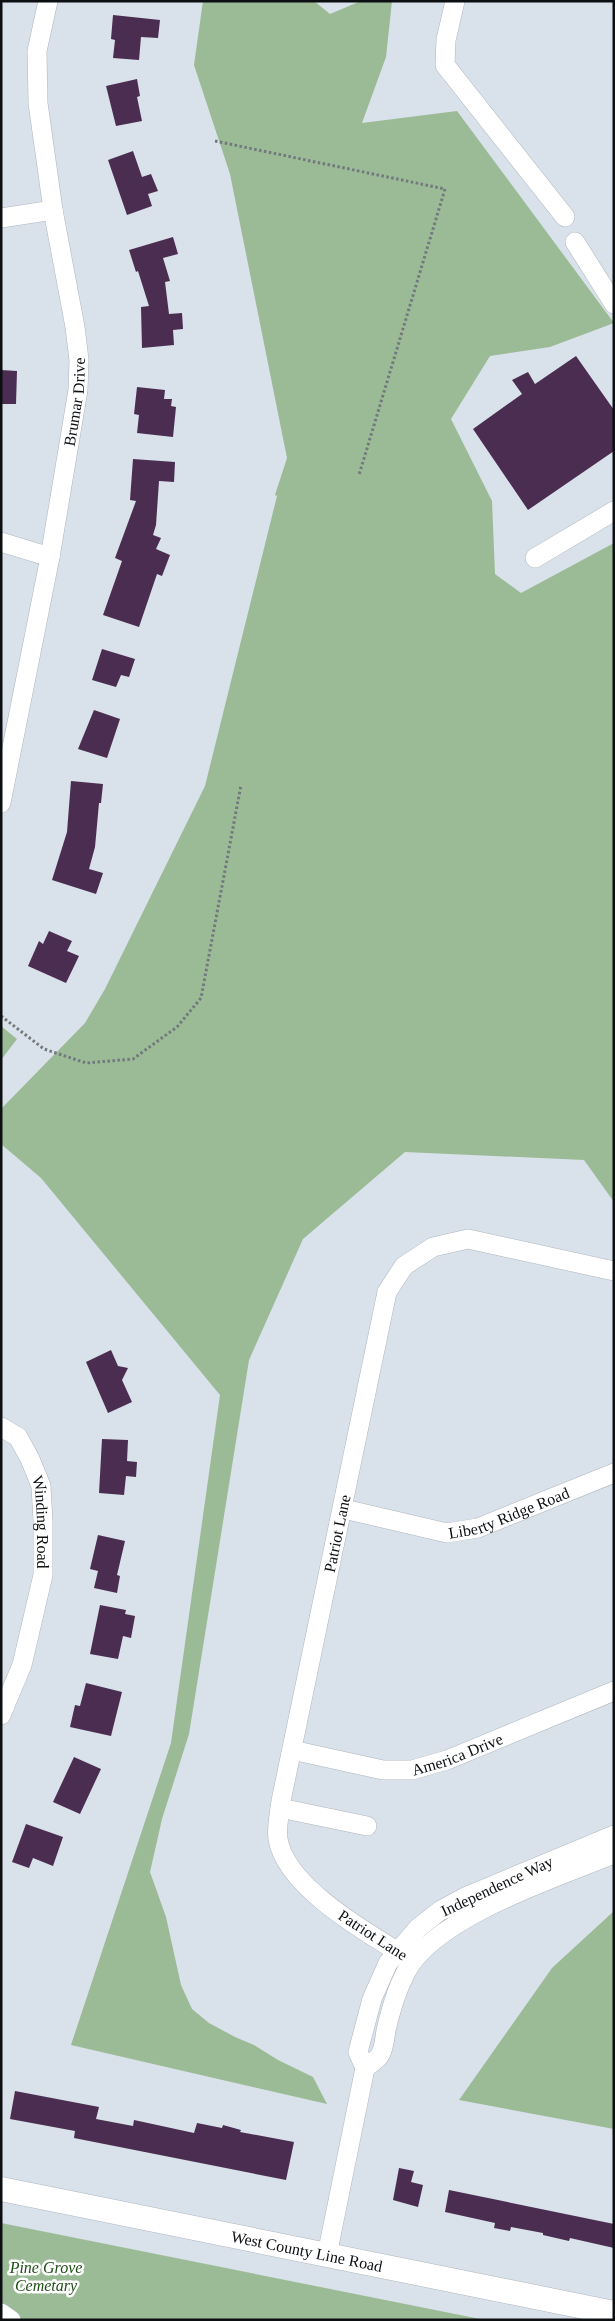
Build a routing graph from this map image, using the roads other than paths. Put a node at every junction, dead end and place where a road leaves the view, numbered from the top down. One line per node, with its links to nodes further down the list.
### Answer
1 (48, 1): 3 (street, Brumar Drive)
2 (455, 1): 4 (street)
3 (54, 210): 5 (street); 10 (street, Brumar Drive)
4 (565, 216)
5 (1, 218)
6 (575, 242): 7 (street)
7 (614, 304)
8 (614, 511): 11 (street)
9 (1, 542): 10 (street)
10 (50, 557): 12 (street, Brumar Drive)
11 (535, 558)
12 (1, 803)
13 (614, 1271): 16 (street, Patriot Lane)
14 (1, 1427): 18 (street, Winding Road)
15 (614, 1473): 16 (street, Liberty Ridge Road)
16 (344, 1509): 19 (street, Patriot Lane)
17 (614, 1691): 19 (street, America Drive)
18 (1, 1716)
19 (292, 1750): 20 (street, Patriot Lane)
20 (280, 1808): 21 (street); 24 (street, Patriot Lane)
21 (367, 1826)
22 (614, 1835): 24 (street, Independence Way)
23 (614, 1854): 25 (street, Independence Way)
24 (396, 1951): 25 (street, Patriot Lane); 26 (street, Independence Way)
25 (413, 1961): 26 (street, Independence Way)
26 (366, 2068): 28 (street, Independence Way)
27 (1, 2189): 28 (main road, West County Line Road)
28 (327, 2255): 30 (main road, West County Line Road)
29 (1, 2313): 31 (street)
30 (614, 2313)
31 (11, 2320)

